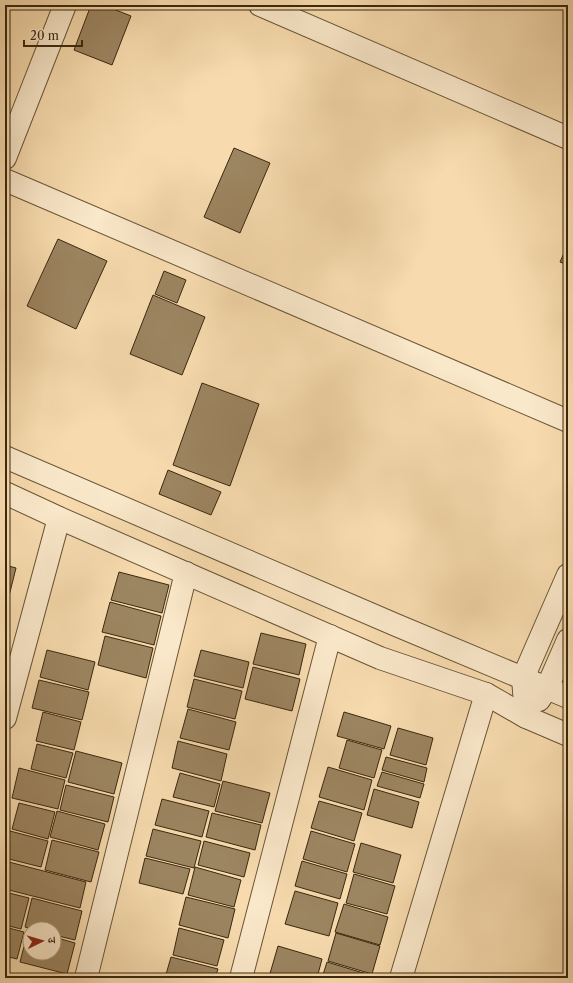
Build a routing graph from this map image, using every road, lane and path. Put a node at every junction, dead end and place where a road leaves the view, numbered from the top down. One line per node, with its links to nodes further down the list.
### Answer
1 (65, 5): 4 (street)
2 (260, 5): 3 (street)
3 (568, 138)
4 (5, 158)
5 (5, 180): 6 (street)
6 (568, 421)
7 (5, 457): 14 (street)
8 (5, 493): 9 (street)
9 (59, 518): 10 (street); 19 (street)
10 (186, 573): 12 (street); 21 (street)
11 (568, 575): 14 (street)
12 (330, 636): 16 (street); 22 (street)
13 (568, 640): 15 (street)
14 (523, 678): 15 (street); 18 (street)
15 (548, 688): 17 (street); 18 (street)
16 (486, 694): 18 (street); 23 (street)
17 (568, 697)
18 (526, 717): 20 (street)
19 (5, 718)
20 (568, 735)
21 (86, 978)
22 (241, 978)
23 (401, 978)

